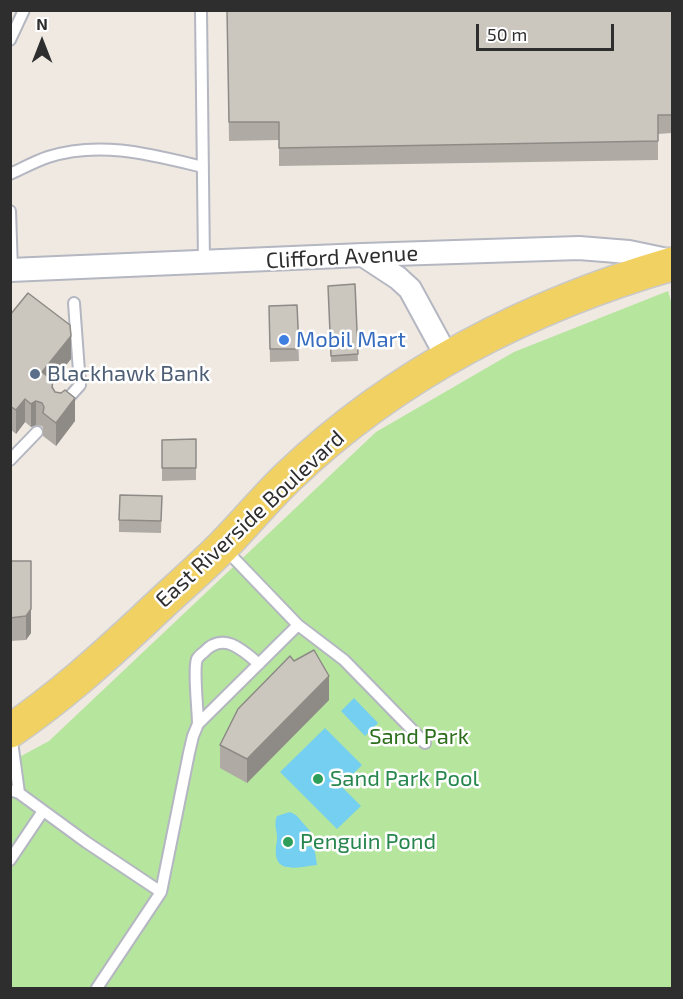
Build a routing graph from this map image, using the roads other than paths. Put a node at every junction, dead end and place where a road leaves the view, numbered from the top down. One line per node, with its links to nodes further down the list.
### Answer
1 (24, 10): 3 (lane)
2 (201, 10): 4 (lane)
3 (10, 40)
4 (203, 167): 5 (lane); 8 (lane)
5 (10, 174)
6 (10, 211): 10 (lane)
7 (363, 255): 8 (street, Clifford Avenue); 9 (street, Clifford Avenue); 12 (street)
8 (204, 263): 10 (street, Clifford Avenue)
9 (672, 263): 12 (main road, East Riverside Boulevard)
10 (11, 270)
11 (74, 303): 13 (lane)
12 (447, 357): 16 (main road, East Riverside Boulevard)
13 (59, 409)
14 (37, 432): 15 (lane)
15 (10, 460)
16 (222, 547): 17 (lane); 20 (main road, East Riverside Boulevard)
17 (298, 626): 18 (lane); 21 (lane)
18 (259, 664): 19 (lane); 19 (lane)
19 (198, 724): 25 (lane)
20 (11, 731): 22 (lane)
21 (425, 743)
22 (15, 792): 23 (lane)
23 (43, 811): 24 (lane); 25 (lane)
24 (10, 860)
25 (161, 892): 26 (lane)
26 (97, 988)

